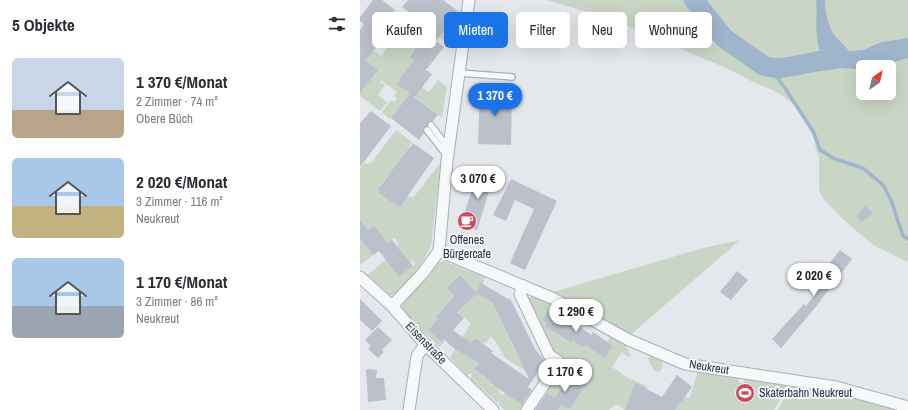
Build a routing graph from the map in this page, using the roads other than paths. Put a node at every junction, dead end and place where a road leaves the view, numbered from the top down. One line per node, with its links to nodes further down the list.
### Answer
1 (469, 0): 2 (street)
2 (459, 73): 3 (lane); 6 (street)
3 (512, 78)
4 (430, 125): 6 (lane)
5 (426, 130): 6 (lane)
6 (448, 150): 7 (street)
7 (439, 251): 9 (street, Neukreut); 10 (street)
8 (360, 277): 10 (street, Eisenstraße)
9 (523, 286): 12 (street, Neukreut); 15 (street)
10 (392, 306): 11 (street, Eisenstraße)
11 (425, 344): 13 (street); 14 (street, Eisenstraße)
12 (908, 407)
13 (409, 410)
14 (493, 410)
15 (527, 410)

